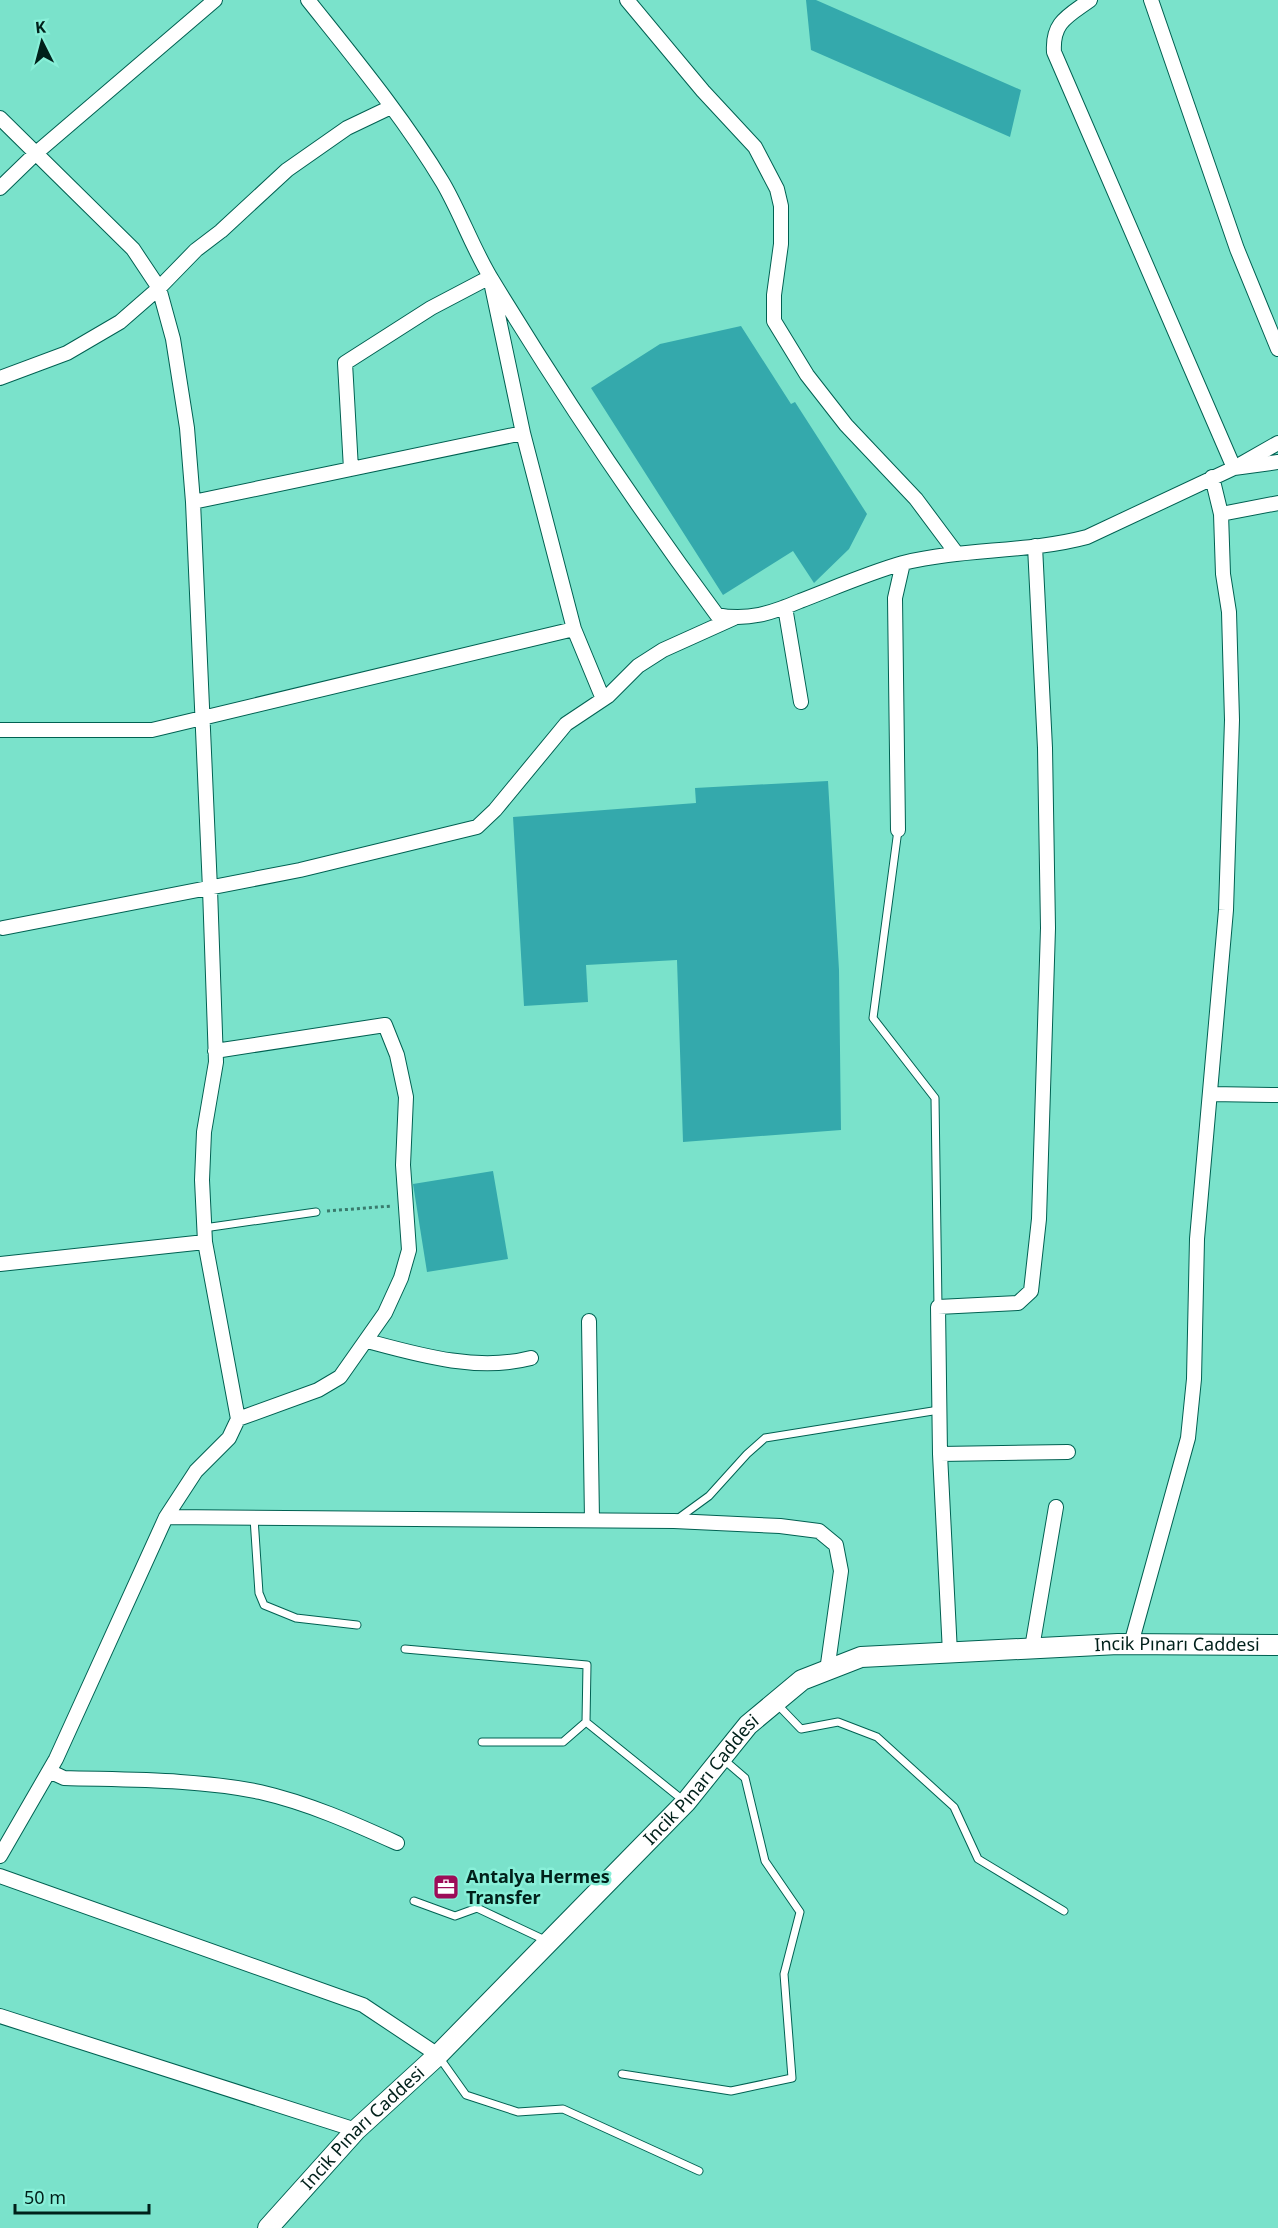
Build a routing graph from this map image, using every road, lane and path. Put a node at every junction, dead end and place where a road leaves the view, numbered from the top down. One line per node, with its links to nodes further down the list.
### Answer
1 (215, 0): 8 (street)
2 (308, 0): 6 (street)
3 (627, 0): 24 (street)
4 (1090, 0): 17 (street)
5 (1151, 0): 12 (street)
6 (391, 106): 10 (street); 11 (street)
7 (0, 118): 8 (street)
8 (35, 154): 9 (street); 11 (street)
9 (0, 188)
10 (490, 277): 14 (street); 18 (street); 27 (street)
11 (159, 288): 13 (street); 20 (street)
12 (1278, 349)
13 (0, 378)
14 (523, 433): 18 (street); 28 (street)
15 (1278, 442): 17 (street)
16 (1278, 462): 17 (street)
17 (1234, 468): 19 (street)
18 (351, 469): 20 (street)
19 (1212, 477): 22 (street); 23 (street)
20 (193, 502): 31 (street)
21 (1278, 503): 22 (street)
22 (1221, 514): 37 (street)
23 (1035, 546): 24 (street); 43 (street)
24 (957, 554): 25 (street)
25 (903, 563): 26 (street); 33 (street)
26 (785, 607): 27 (street); 30 (street)
27 (734, 618): 29 (street)
28 (574, 629): 29 (street); 31 (street)
29 (603, 699): 34 (street)
30 (801, 702)
31 (202, 720): 32 (street); 34 (street)
32 (0, 729)
33 (898, 830): 43 (lane)
34 (210, 889): 35 (street); 36 (street)
35 (3, 928)
36 (215, 1051): 39 (street); 41 (street)
37 (1210, 1094): 38 (street); 57 (street)
38 (1278, 1095)
39 (406, 1205): 40 (path); 45 (street)
40 (316, 1212): 41 (lane)
41 (204, 1235): 42 (street); 48 (street)
42 (0, 1264)
43 (938, 1307): 47 (street)
44 (589, 1321): 54 (street)
45 (367, 1341): 46 (street); 48 (street)
46 (531, 1358)
47 (939, 1410): 50 (street); 55 (lane)
48 (238, 1419): 52 (street)
49 (1068, 1452): 50 (street)
50 (940, 1454): 61 (street)
51 (1056, 1507): 60 (street)
52 (166, 1517): 53 (street); 67 (street)
53 (254, 1518): 54 (street); 56 (lane)
54 (592, 1520): 55 (street)
55 (674, 1521): 62 (street)
56 (357, 1625)
57 (1131, 1644): 58 (main road, Incik Pınarı Caddesi); 60 (main road, Incik Pınarı Caddesi)
58 (1278, 1645)
59 (405, 1648): 64 (lane)
60 (1032, 1648): 61 (main road, Incik Pınarı Caddesi)
61 (950, 1653): 62 (main road, Incik Pınarı Caddesi)
62 (826, 1671): 63 (main road, Incik Pınarı Caddesi)
63 (775, 1702): 66 (main road, Incik Pınarı Caddesi); 73 (lane)
64 (586, 1722): 65 (lane); 68 (lane)
65 (482, 1742)
66 (721, 1758): 68 (main road, Incik Pınarı Caddesi); 77 (lane)
67 (49, 1771): 69 (street); 70 (street)
68 (686, 1802): 74 (main road, Incik Pınarı Caddesi)
69 (397, 1843)
70 (0, 1856)
71 (0, 1876): 76 (street)
72 (414, 1901): 74 (lane)
73 (1064, 1911)
74 (547, 1941): 76 (main road, Incik Pınarı Caddesi)
75 (0, 2016): 78 (street)
76 (438, 2055): 78 (main road, Incik Pınarı Caddesi); 79 (lane)
77 (622, 2074)
78 (356, 2130): 80 (main road, Incik Pınarı Caddesi)
79 (699, 2171)
80 (268, 2228)

